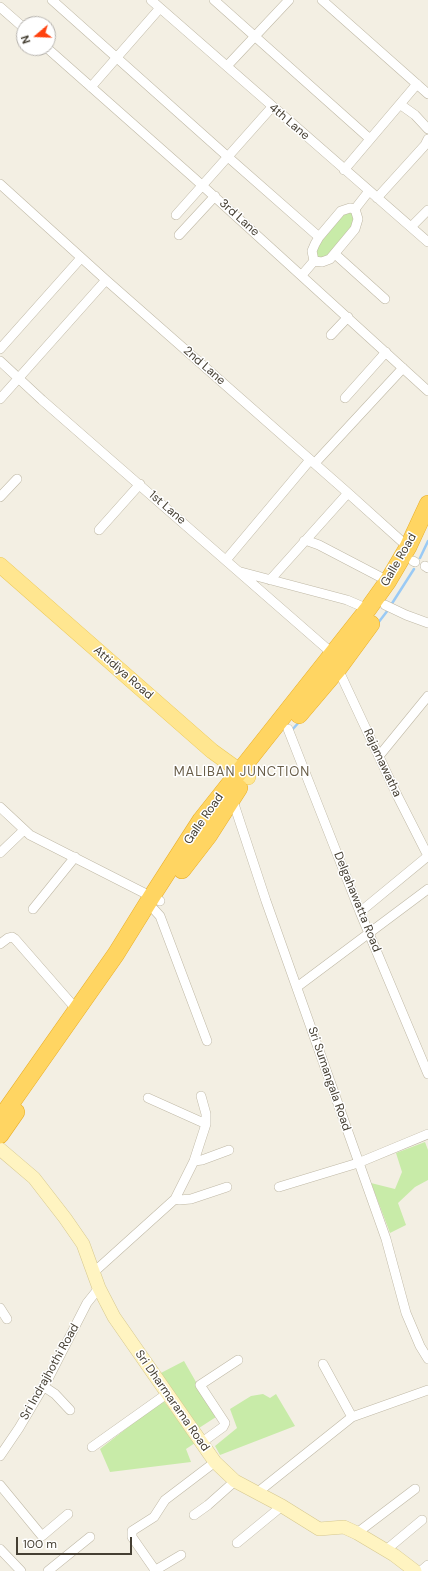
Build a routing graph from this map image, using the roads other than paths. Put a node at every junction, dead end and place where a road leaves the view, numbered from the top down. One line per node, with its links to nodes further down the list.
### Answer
1 (52, 0): 11 (street)
2 (151, 0): 7 (street, 4th Lane)
3 (214, 0): 9 (street)
4 (289, 0): 9 (street)
5 (322, 0): 13 (street)
6 (0, 7): 8 (street)
7 (160, 8): 11 (street); 12 (street, 4th Lane)
8 (16, 21)
9 (255, 36): 12 (street); 19 (street)
10 (56, 56): 14 (street, 3rd Lane)
11 (117, 58): 14 (street); 21 (street)
12 (227, 66): 17 (street, 4th Lane)
13 (417, 84): 15 (street); 16 (street)
14 (91, 87): 24 (street, 3rd Lane)
15 (428, 94)
16 (401, 104): 18 (street); 19 (street)
17 (272, 106): 21 (street); 22 (street, 4th Lane)
18 (428, 129)
19 (370, 139): 22 (street)
20 (428, 139): 27 (street)
21 (228, 157): 24 (street); 33 (street)
22 (344, 170): 25 (street, 4th Lane)
23 (0, 184): 36 (street, 2nd Lane)
24 (203, 186): 26 (street, 3rd Lane); 30 (street)
25 (369, 191): 27 (street, 4th Lane); 28 (street)
26 (214, 196): 32 (street); 38 (street, 3rd Lane)
27 (377, 198): 31 (street, 4th Lane)
28 (355, 209): 33 (street); 35 (street)
29 (428, 210): 31 (street)
30 (176, 215)
31 (411, 228): 34 (street, 4th Lane)
32 (179, 235)
33 (319, 237): 37 (street)
34 (428, 242)
35 (335, 254): 37 (street); 40 (street)
36 (81, 258): 39 (street, 2nd Lane); 43 (street)
37 (314, 261): 38 (street)
38 (302, 275): 41 (street, 3rd Lane)
39 (106, 280): 47 (street); 51 (street, 2nd Lane)
40 (385, 299)
41 (348, 317): 42 (street); 44 (street, 3rd Lane)
42 (330, 335)
43 (0, 349)
44 (386, 352): 46 (street, 3rd Lane); 49 (street)
45 (0, 361): 47 (street, 1st Lane)
46 (403, 368): 48 (street, 3rd Lane); 51 (street)
47 (19, 378): 50 (street); 53 (street, 1st Lane)
48 (428, 391)
49 (345, 398)
50 (0, 399)
51 (312, 461): 54 (street, 2nd Lane); 60 (street)
52 (17, 479): 55 (street)
53 (140, 484): 57 (street); 60 (street, 1st Lane)
54 (348, 493): 59 (street); 61 (street, 2nd Lane)
55 (0, 496)
56 (428, 504): 61 (highway, Galle Road)
57 (99, 530)
58 (428, 530): 61 (highway, Galle Road)
59 (304, 541): 64 (street); 65 (street)
60 (226, 560): 63 (street, 1st Lane)
61 (418, 561): 65 (highway, Galle Road); 66 (highway, Galle Road)
62 (0, 566): 73 (main road, Attidiya Road)
63 (240, 572): 64 (street); 69 (street, 1st Lane)
64 (270, 580): 67 (street)
65 (388, 581): 67 (highway, Galle Road)
66 (385, 605): 68 (street); 69 (highway, Galle Road)
67 (368, 609): 69 (highway, Galle Road)
68 (428, 623)
69 (336, 661): 71 (highway, Galle Road); 72 (street, Rajamawatha); 73 (highway, Galle Road)
70 (428, 696): 72 (street)
71 (288, 729): 73 (highway, Galle Road); 83 (street, Delgahawatta Road)
72 (378, 756): 78 (street, Rajamawatha)
73 (244, 774): 74 (highway, Galle Road); 81 (highway, Galle Road)
74 (232, 798): 81 (highway, Galle Road); 86 (street, Sri Sumangala Road)
75 (0, 807): 76 (street)
76 (24, 830): 77 (street); 79 (street)
77 (0, 853)
78 (428, 856): 83 (street)
79 (75, 857): 81 (street); 82 (street)
80 (428, 889): 84 (street)
81 (154, 902): 87 (highway, Galle Road); 88 (street); 95 (highway, Galle Road)
82 (33, 909)
83 (360, 912): 84 (street, Delgahawatta Road)
84 (370, 934): 86 (street); 89 (street, Delgahawatta Road)
85 (0, 944): 87 (street)
86 (297, 987): 99 (street, Sri Sumangala Road)
87 (76, 1010): 92 (highway, Galle Road)
88 (206, 1041)
89 (428, 1074)
90 (201, 1096): 93 (street)
91 (148, 1098): 93 (street)
92 (0, 1119)
93 (206, 1124): 98 (street)
94 (428, 1134): 99 (street)
95 (0, 1135)
96 (0, 1149): 103 (street, Sri Dharmarama Road)
97 (229, 1150): 98 (street)
98 (194, 1161): 102 (street)
99 (358, 1162): 101 (street); 107 (street, Sri Sumangala Road)
100 (228, 1187): 102 (street)
101 (279, 1187)
102 (175, 1199): 103 (street)
103 (94, 1272): 104 (street, Sri Dharmarama Road)
104 (99, 1288): 110 (street, Sri Indrajhothi Road); 112 (street, Sri Dharmarama Road)
105 (0, 1308): 106 (street)
106 (6, 1319)
107 (428, 1359)
108 (238, 1360): 115 (street)
109 (323, 1364): 114 (street)
110 (43, 1386): 113 (street); 117 (street, Sri Indrajhothi Road)
111 (428, 1390): 114 (street)
112 (168, 1393): 115 (street, Sri Dharmarama Road); 116 (street)
113 (70, 1410)
114 (352, 1417): 122 (street)
115 (202, 1443): 118 (street, Sri Dharmarama Road)
116 (92, 1447)
117 (0, 1456)
118 (215, 1462): 119 (street, Sri Dharmarama Road); 136 (street)
119 (235, 1481): 122 (street, Sri Dharmarama Road); 125 (street)
120 (0, 1485): 124 (street)
121 (415, 1489): 127 (street)
122 (258, 1492): 123 (street, Sri Dharmarama Road)
123 (282, 1506): 127 (street, Sri Dharmarama Road); 129 (street)
124 (68, 1514)
125 (194, 1515)
126 (422, 1520): 131 (street)
127 (358, 1533): 131 (street, Sri Dharmarama Road)
128 (90, 1537): 135 (street)
129 (237, 1543)
130 (0, 1548): 134 (street)
131 (386, 1550): 137 (street, Sri Dharmarama Road)
132 (181, 1555): 136 (street)
133 (428, 1565): 138 (street)
134 (21, 1571)
135 (48, 1571)
136 (155, 1571)
137 (415, 1571)
138 (421, 1571)

